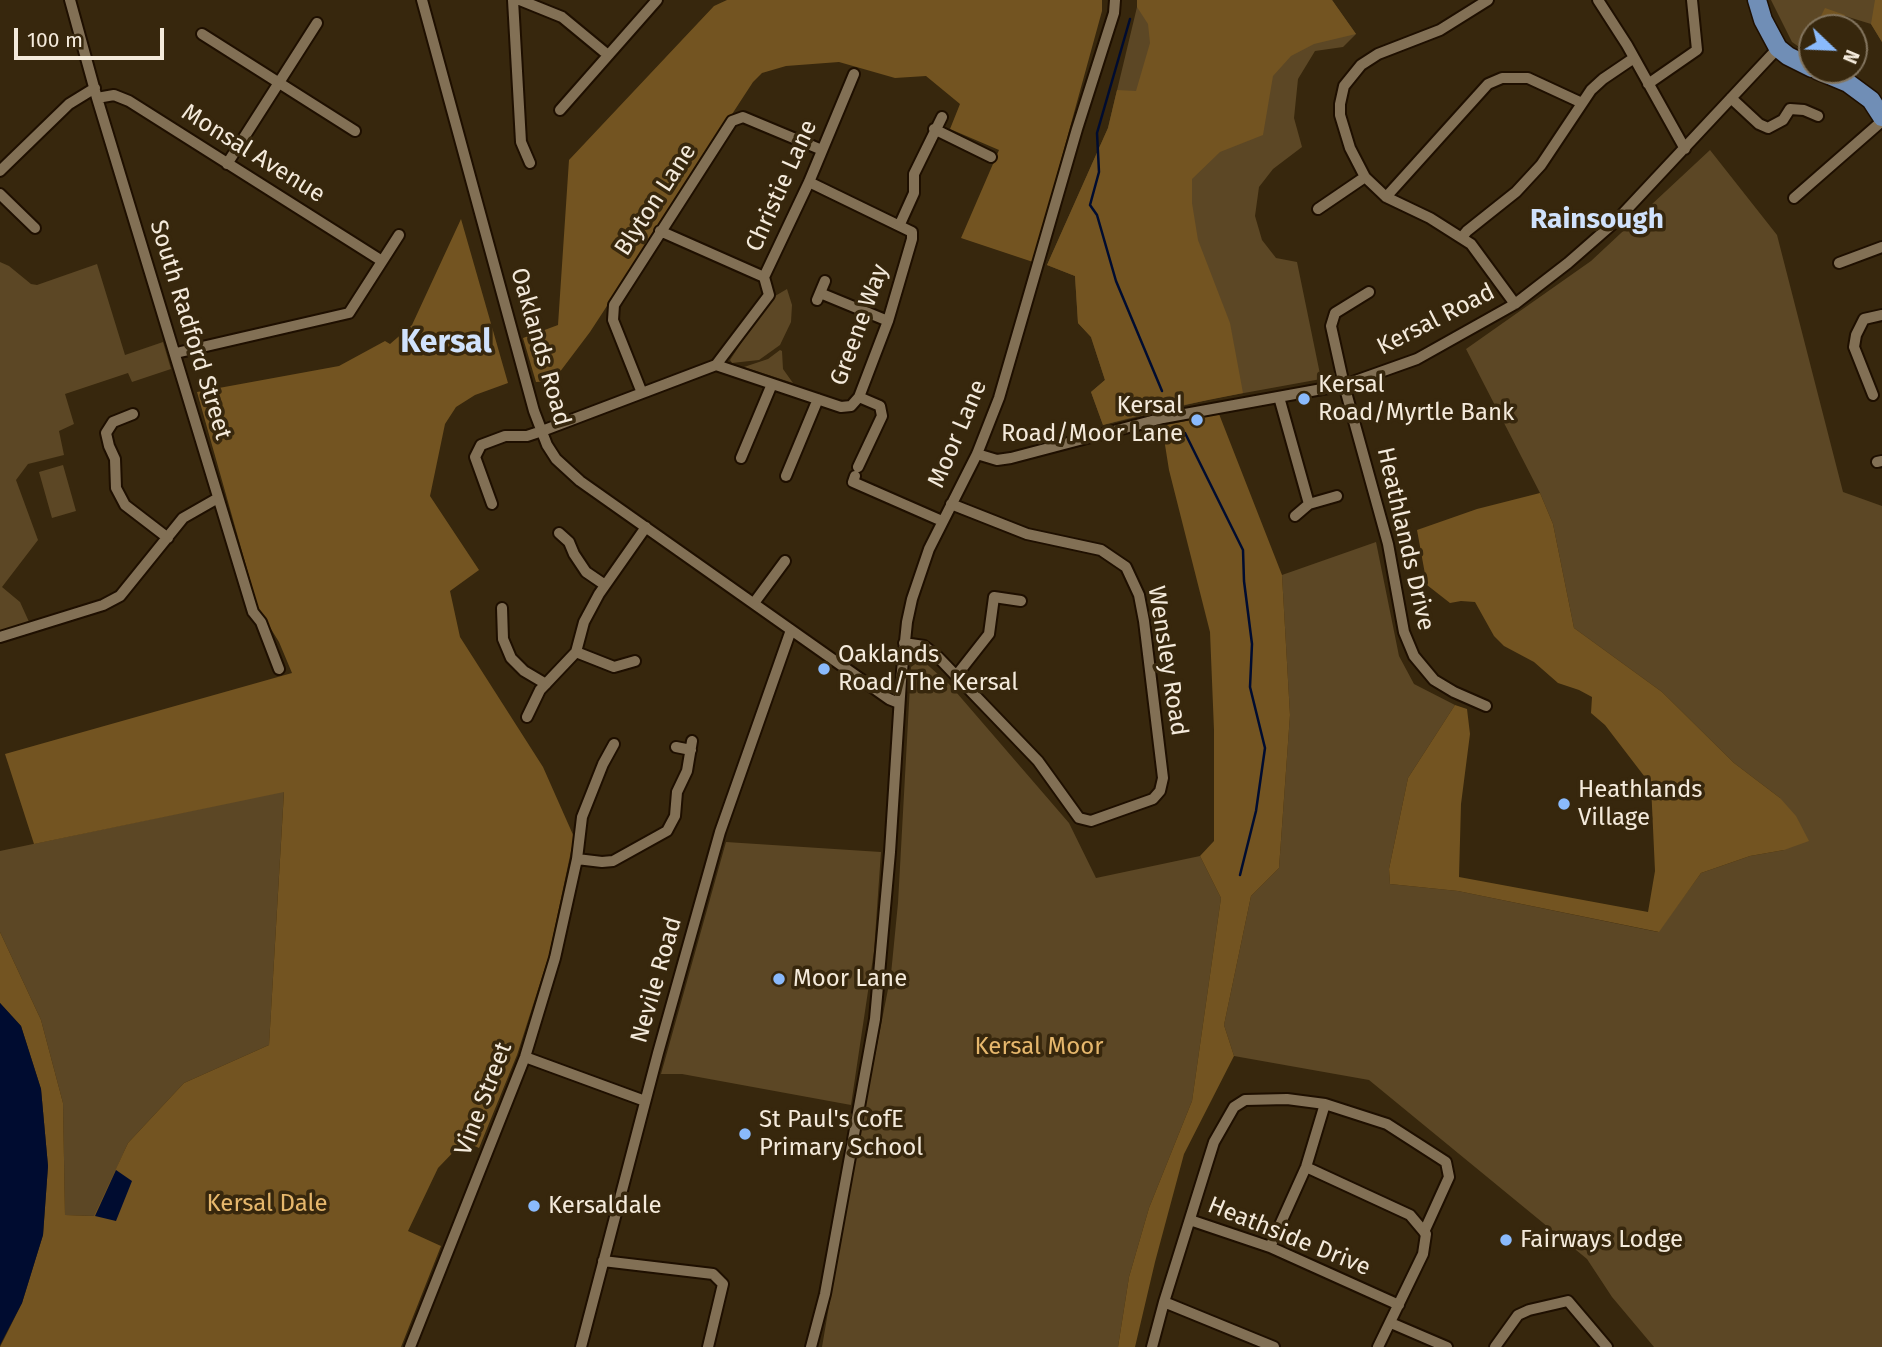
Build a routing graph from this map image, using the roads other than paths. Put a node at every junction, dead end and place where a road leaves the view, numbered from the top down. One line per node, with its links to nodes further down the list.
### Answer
1 (70, 0): 21 (street, South Radford Street)
2 (422, 0): 67 (street, Oaklands Road)
3 (513, 0): 34 (street)
4 (520, 0): 14 (street)
5 (657, 0): 14 (street)
6 (1115, 0): 68 (street, Moor Lane)
7 (1598, 0): 15 (street)
8 (1692, 0): 20 (street)
9 (1757, 0): 13 (main road)
10 (1482, 2): 37 (street)
11 (317, 23): 18 (street)
12 (202, 34): 18 (street)
13 (1779, 48): 16 (main road); 23 (street, Kersal Road)
14 (608, 55): 25 (street)
15 (1634, 58): 20 (street); 24 (street)
16 (1798, 61)
17 (854, 74): 32 (street, Christie Lane)
18 (279, 82): 30 (street); 35 (street)
19 (1850, 84): 22 (main road)
20 (1648, 85): 31 (street)
21 (96, 93): 35 (street, Monsal Avenue); 36 (street); 57 (street, South Radford Street)
22 (1877, 97): 28 (main road)
23 (1731, 98): 26 (street); 31 (street, Kersal Road)
24 (1582, 103): 40 (street); 47 (street)
25 (560, 110)
26 (1818, 116)
27 (942, 117): 29 (street)
28 (1882, 119): 41 (street)
29 (934, 129): 33 (street); 43 (street)
30 (355, 131)
31 (1685, 149): 54 (street, Kersal Road)
32 (822, 150): 38 (street, Christie Lane); 45 (street, Blyton Lane)
33 (992, 157)
34 (530, 163)
35 (227, 164): 49 (street, Monsal Avenue)
36 (0, 171)
37 (1365, 177): 40 (street); 42 (street)
38 (808, 182): 43 (street); 51 (street, Christie Lane)
39 (0, 194): 44 (street)
40 (1386, 197): 47 (street)
41 (1794, 198)
42 (1318, 209)
43 (900, 224): 56 (street, Greene Way)
44 (35, 228)
45 (660, 231): 51 (street); 61 (street, Blyton Lane)
46 (399, 235): 49 (street)
47 (1461, 237): 54 (street)
48 (1882, 247): 50 (street)
49 (382, 261): 57 (street)
50 (1839, 264)
51 (764, 277): 58 (street, Christie Lane)
52 (825, 281): 56 (street)
53 (1369, 292): 60 (street, Heathlands Drive)
54 (1514, 304): 60 (street, Kersal Road)
55 (1882, 315): 62 (street)
56 (888, 321): 63 (street, Greene Way)
57 (176, 353): 74 (street, South Radford Street)
58 (716, 365): 59 (street, Greene Way); 61 (street)
59 (772, 384): 65 (street, Greene Way); 69 (street)
60 (1343, 385): 64 (street, Kersal Road); 97 (street, Heathlands Drive)
61 (642, 393): 67 (street)
62 (1873, 395)
63 (859, 397): 65 (street, Greene Way); 79 (street)
64 (1279, 397): 68 (street, Kersal Road); 76 (street)
65 (818, 399): 70 (street)
66 (133, 414): 82 (street)
67 (542, 431): 71 (street); 80 (street, Oaklands Road)
68 (977, 454): 77 (street, Moor Lane)
69 (741, 458)
70 (786, 476)
71 (486, 488): 72 (street); 75 (street)
72 (475, 492)
73 (1337, 496): 76 (street)
74 (218, 498): 82 (street); 93 (street, South Radford Street)
75 (492, 504)
76 (1309, 504): 78 (street)
77 (951, 505): 79 (street, Moor Lane); 94 (street, Wensley Road)
78 (1295, 516)
79 (942, 521): 90 (street, Moor Lane)
80 (646, 527): 84 (street); 86 (street, Oaklands Road)
81 (559, 533): 84 (street)
82 (168, 538): 89 (street)
83 (785, 561): 86 (street)
84 (605, 585): 91 (street)
85 (1021, 601): 94 (street)
86 (754, 603): 88 (street, Oaklands Road)
87 (502, 608): 95 (street)
88 (791, 630): 96 (street, Oaklands Road); 103 (street, Nevile Road)
89 (0, 637)
90 (904, 643): 94 (street); 96 (street, Moor Lane)
91 (576, 652): 92 (street); 95 (street)
92 (635, 661)
93 (278, 669)
94 (956, 676)
95 (546, 684): 98 (street)
96 (900, 703): 116 (street, Moor Lane)
97 (1486, 706)
98 (527, 717)
99 (677, 747): 101 (street)
100 (607, 749): 101 (street, Vine Street)
101 (577, 859): 102 (street, Vine Street)
102 (525, 1057): 103 (street); 113 (street, Vine Street)
103 (645, 1101): 109 (street, Nevile Road)
104 (1325, 1104): 105 (street); 106 (street, Heathside Drive); 107 (street, Heathside Drive)
105 (1306, 1167): 107 (street); 108 (street)
106 (1190, 1220): 108 (street, Heathside Drive); 110 (street)
107 (1424, 1232): 111 (street, Heathside Drive)
108 (1270, 1247): 111 (street, Heathside Drive)
109 (603, 1261): 114 (street, Nevile Road); 115 (street)
110 (1164, 1302): 117 (street); 118 (street)
111 (1399, 1305): 112 (street, Heathside Drive)
112 (1391, 1323): 119 (street, Heathside Drive); 120 (street)
113 (410, 1347)
114 (581, 1347)
115 (708, 1347)
116 (811, 1347)
117 (1152, 1347)
118 (1274, 1347)
119 (1378, 1347)
120 (1447, 1347)
121 (1495, 1347): 122 (street)
122 (1607, 1347)

